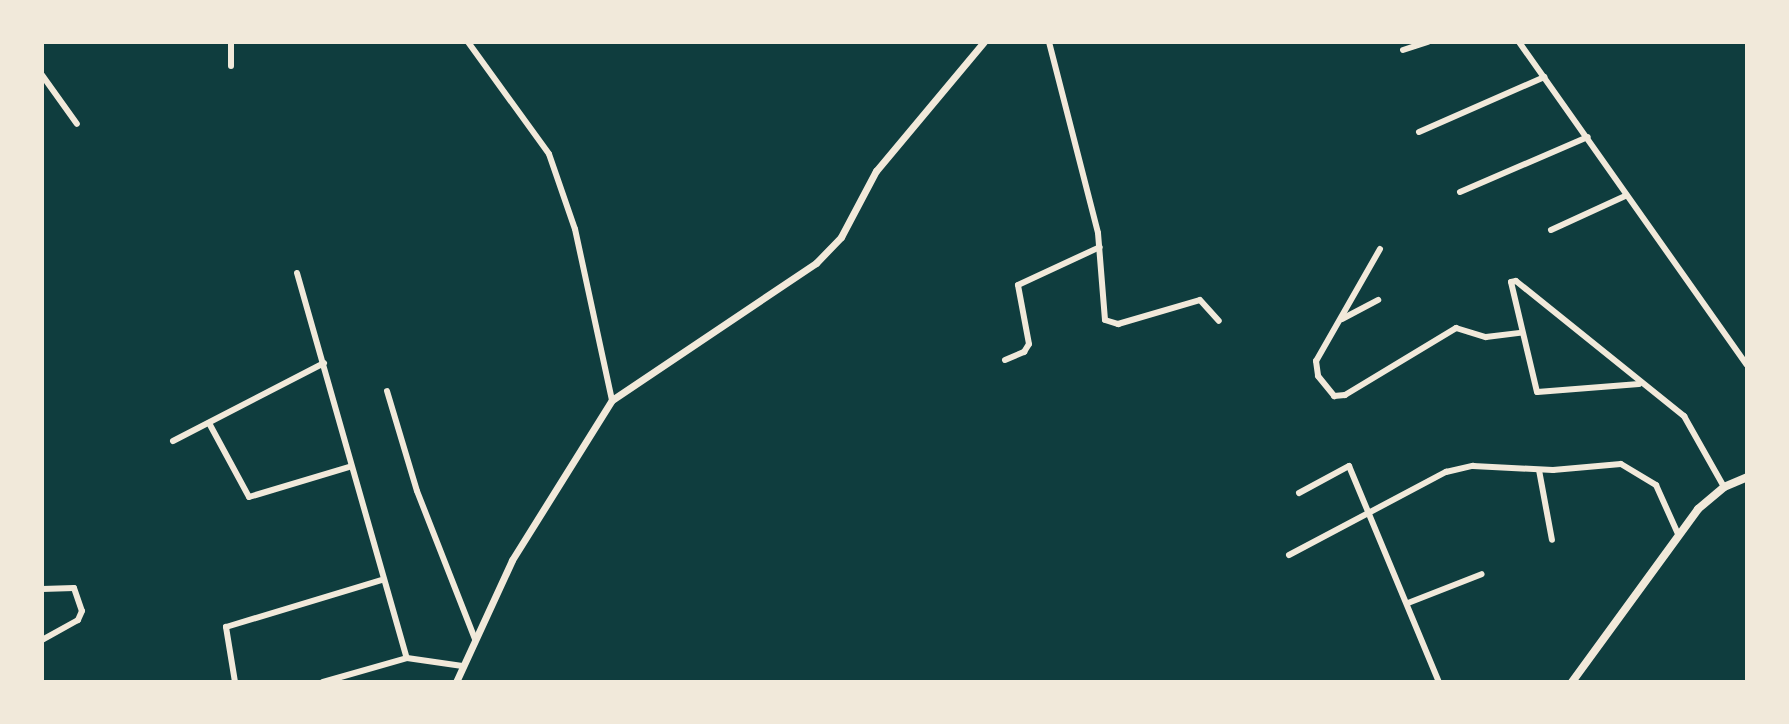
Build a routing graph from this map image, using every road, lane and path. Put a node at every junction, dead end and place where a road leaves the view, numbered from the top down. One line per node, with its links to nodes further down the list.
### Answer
1 (231, 42): 8 (street)
2 (468, 42): 29 (street)
3 (984, 42): 29 (street)
4 (1049, 42): 17 (street)
5 (1428, 42): 7 (street)
6 (1519, 42): 10 (street)
7 (1403, 50)
8 (231, 66)
9 (42, 75): 11 (street)
10 (1544, 77): 12 (street); 13 (street)
11 (77, 124)
12 (1419, 132)
13 (1588, 137): 14 (street); 15 (street)
14 (1460, 192)
15 (1625, 196): 16 (street); 26 (street)
16 (1551, 230)
17 (1100, 247): 22 (street); 24 (street)
18 (1380, 249): 21 (street)
19 (297, 273): 25 (street)
20 (1378, 300): 21 (street)
21 (1342, 319): 23 (street)
22 (1219, 321)
23 (1520, 333): 27 (street); 27 (street)
24 (1005, 360)
25 (324, 363): 30 (street); 32 (street)
26 (1747, 365)
27 (1639, 384): 35 (street)
28 (387, 391): 45 (street)
29 (612, 400): 45 (street)
30 (209, 423): 31 (street); 32 (street)
31 (173, 441)
32 (349, 467): 42 (street)
33 (1539, 470): 37 (street); 38 (street); 39 (street)
34 (1747, 477): 35 (main road)
35 (1724, 487): 38 (main road)
36 (1299, 493): 37 (street)
37 (1371, 512): 40 (street); 44 (street)
38 (1678, 534): 53 (main road)
39 (1552, 540)
40 (1289, 555)
41 (1482, 574): 44 (street)
42 (382, 580): 47 (street); 49 (street)
43 (42, 589): 46 (street)
44 (1408, 603): 52 (street)
45 (475, 639): 48 (street)
46 (42, 640)
47 (407, 658): 48 (street); 50 (street)
48 (462, 666): 51 (street)
49 (235, 682)
50 (323, 682)
51 (456, 682)
52 (1439, 682)
53 (1572, 682)

